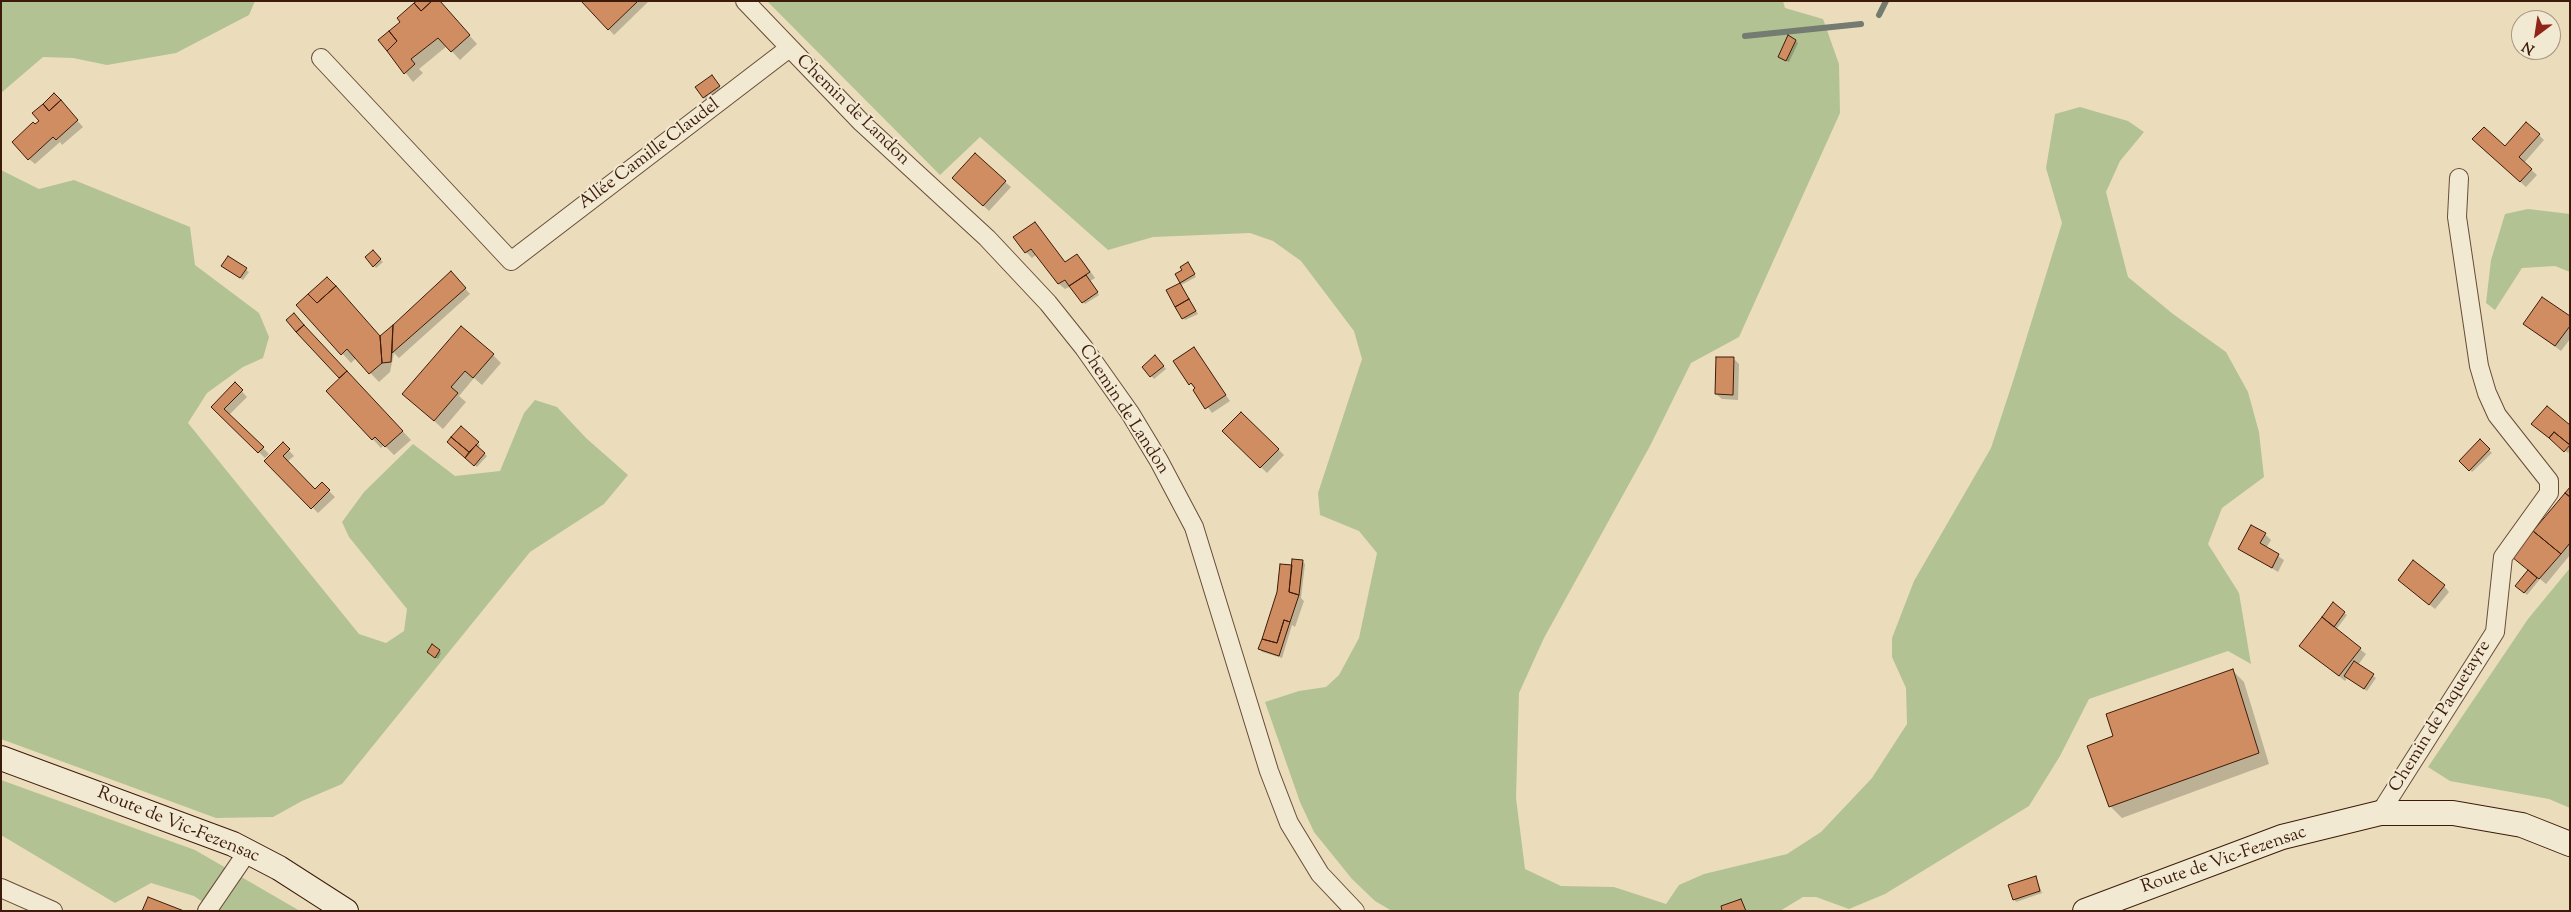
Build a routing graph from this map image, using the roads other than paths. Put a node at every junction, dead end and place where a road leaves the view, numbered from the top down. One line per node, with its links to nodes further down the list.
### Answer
1 (744, 1): 2 (street, Chemin de Landon)
2 (788, 49): 3 (street, Allée Camille Claudel); 13 (street, Chemin de Landon)
3 (321, 58)
4 (2459, 178): 6 (street, Chemin de Paquetayre)
5 (1, 758): 8 (main road, Route de Vic-Fezensac)
6 (2380, 813): 7 (main road, Route de Vic-Fezensac); 14 (main road, Route de Vic-Fezensac)
7 (2570, 844)
8 (248, 851): 11 (street); 12 (main road, Route de Vic-Fezensac)
9 (1, 888): 10 (street)
10 (53, 911)
11 (207, 911)
12 (346, 911)
13 (1355, 911)
14 (2085, 911)

